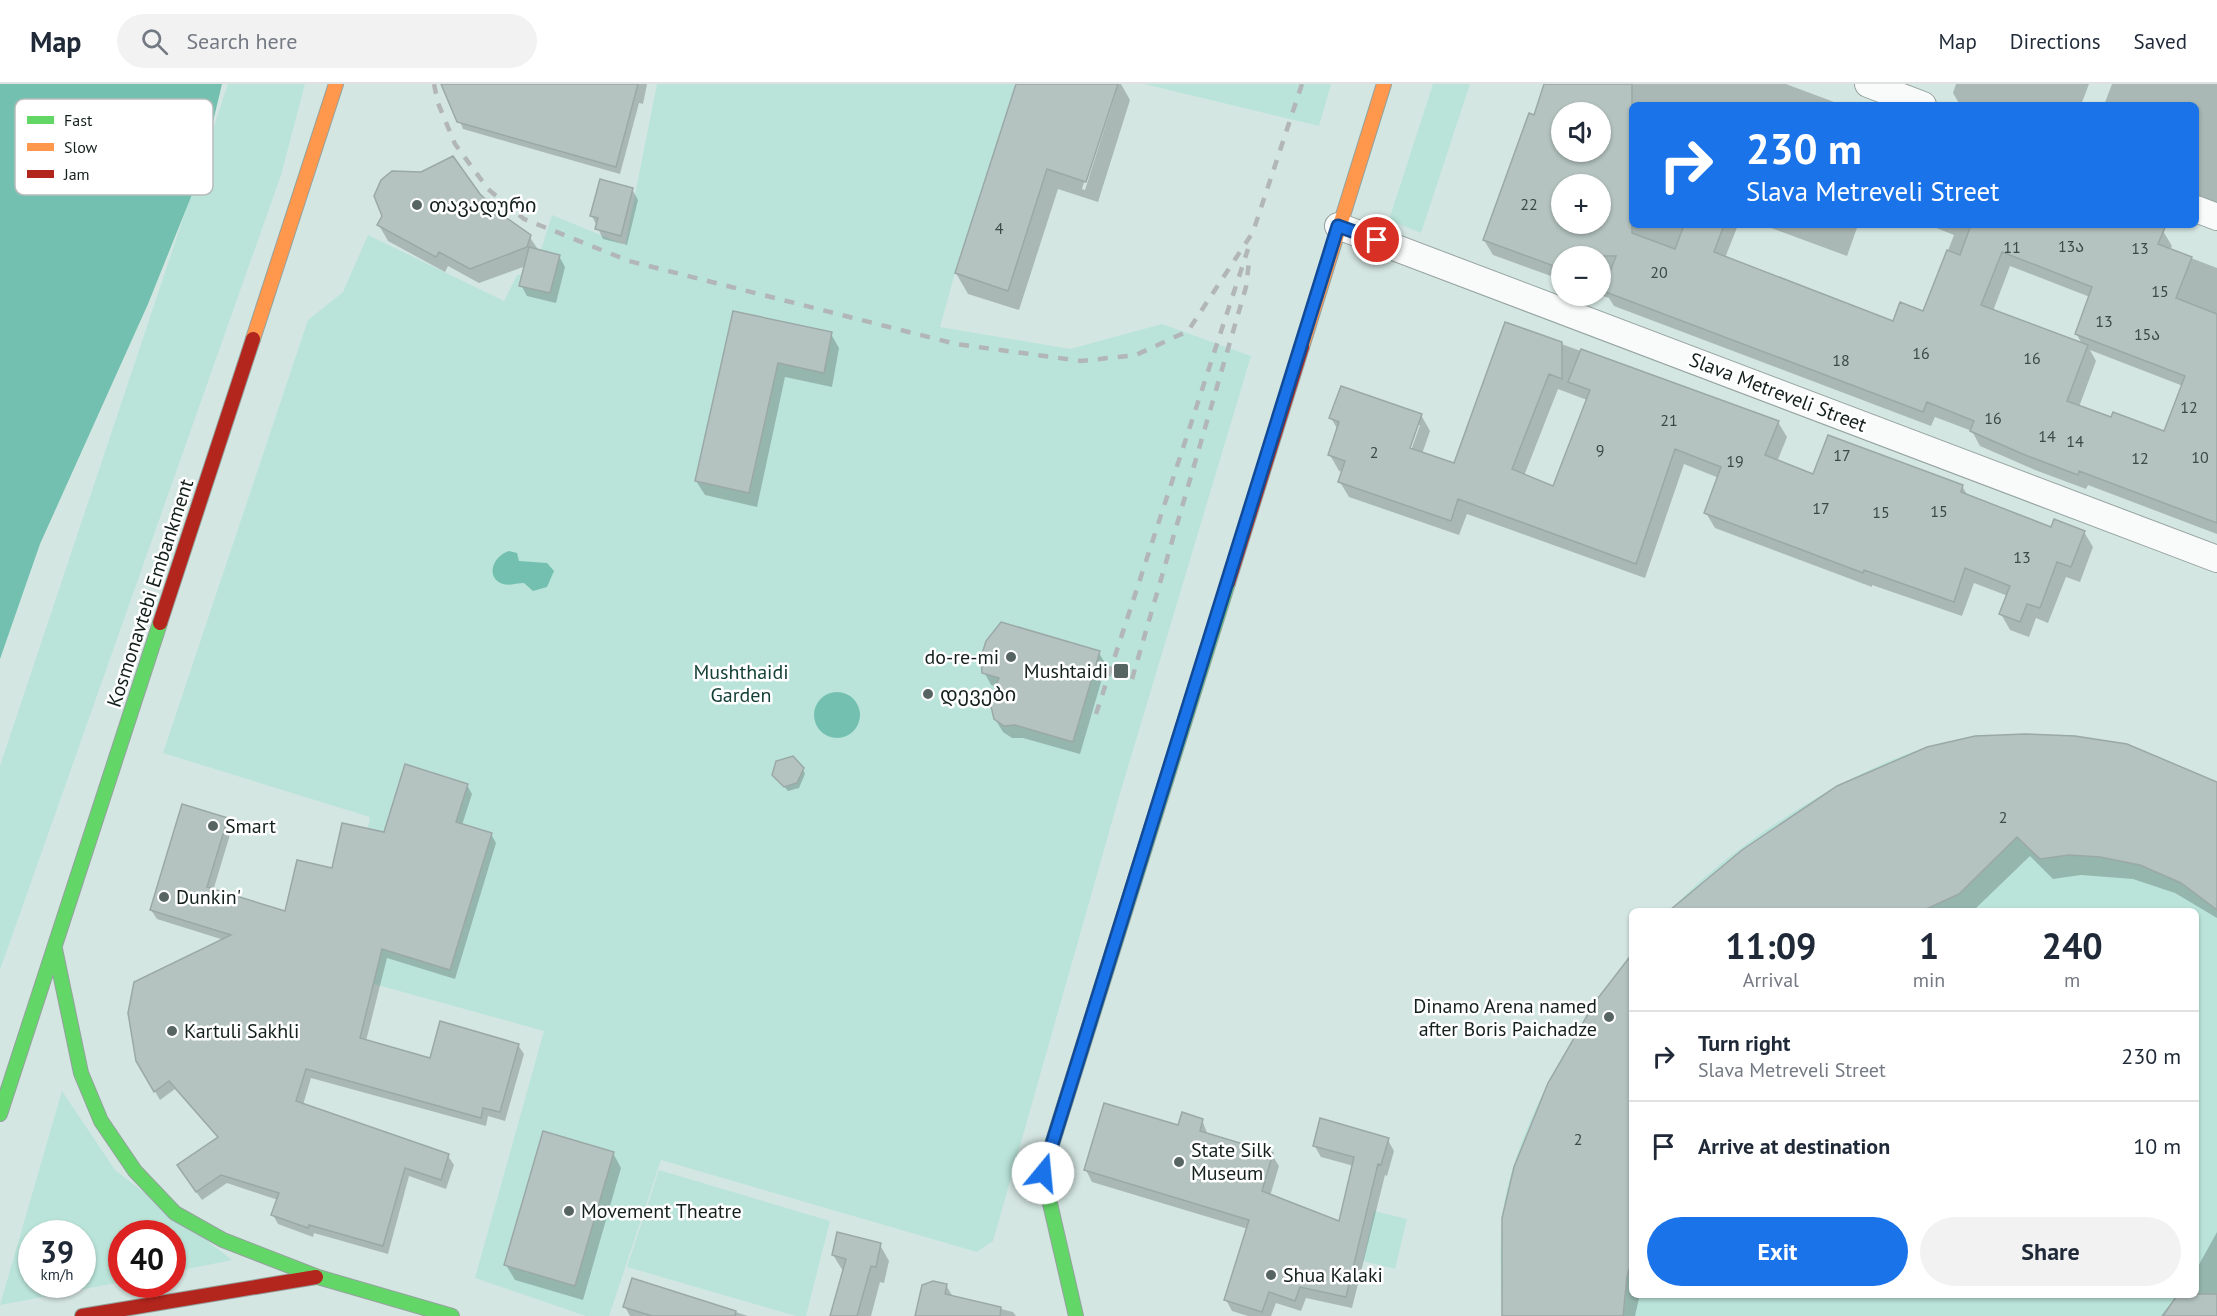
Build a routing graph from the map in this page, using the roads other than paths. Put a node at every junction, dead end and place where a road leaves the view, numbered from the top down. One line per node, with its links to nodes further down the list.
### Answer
1 (336, 84): 9 (main road, Kosmonavtebi Embankment)
2 (1383, 84): 7 (main road)
3 (1868, 84): 4 (street)
4 (1915, 102)
5 (2199, 210): 6 (street)
6 (2217, 217)
7 (1338, 226): 8 (street, Slava Metreveli Street); 16 (main road)
8 (2217, 559)
9 (55, 950): 10 (main road, Kosmonavtebi Embankment); 11 (main road)
10 (0, 1114)
11 (318, 1277): 12 (main road); 15 (main road)
12 (151, 1303): 13 (main road); 14 (main road)
13 (82, 1316)
14 (128, 1316)
15 (452, 1316)
16 (1076, 1316)

